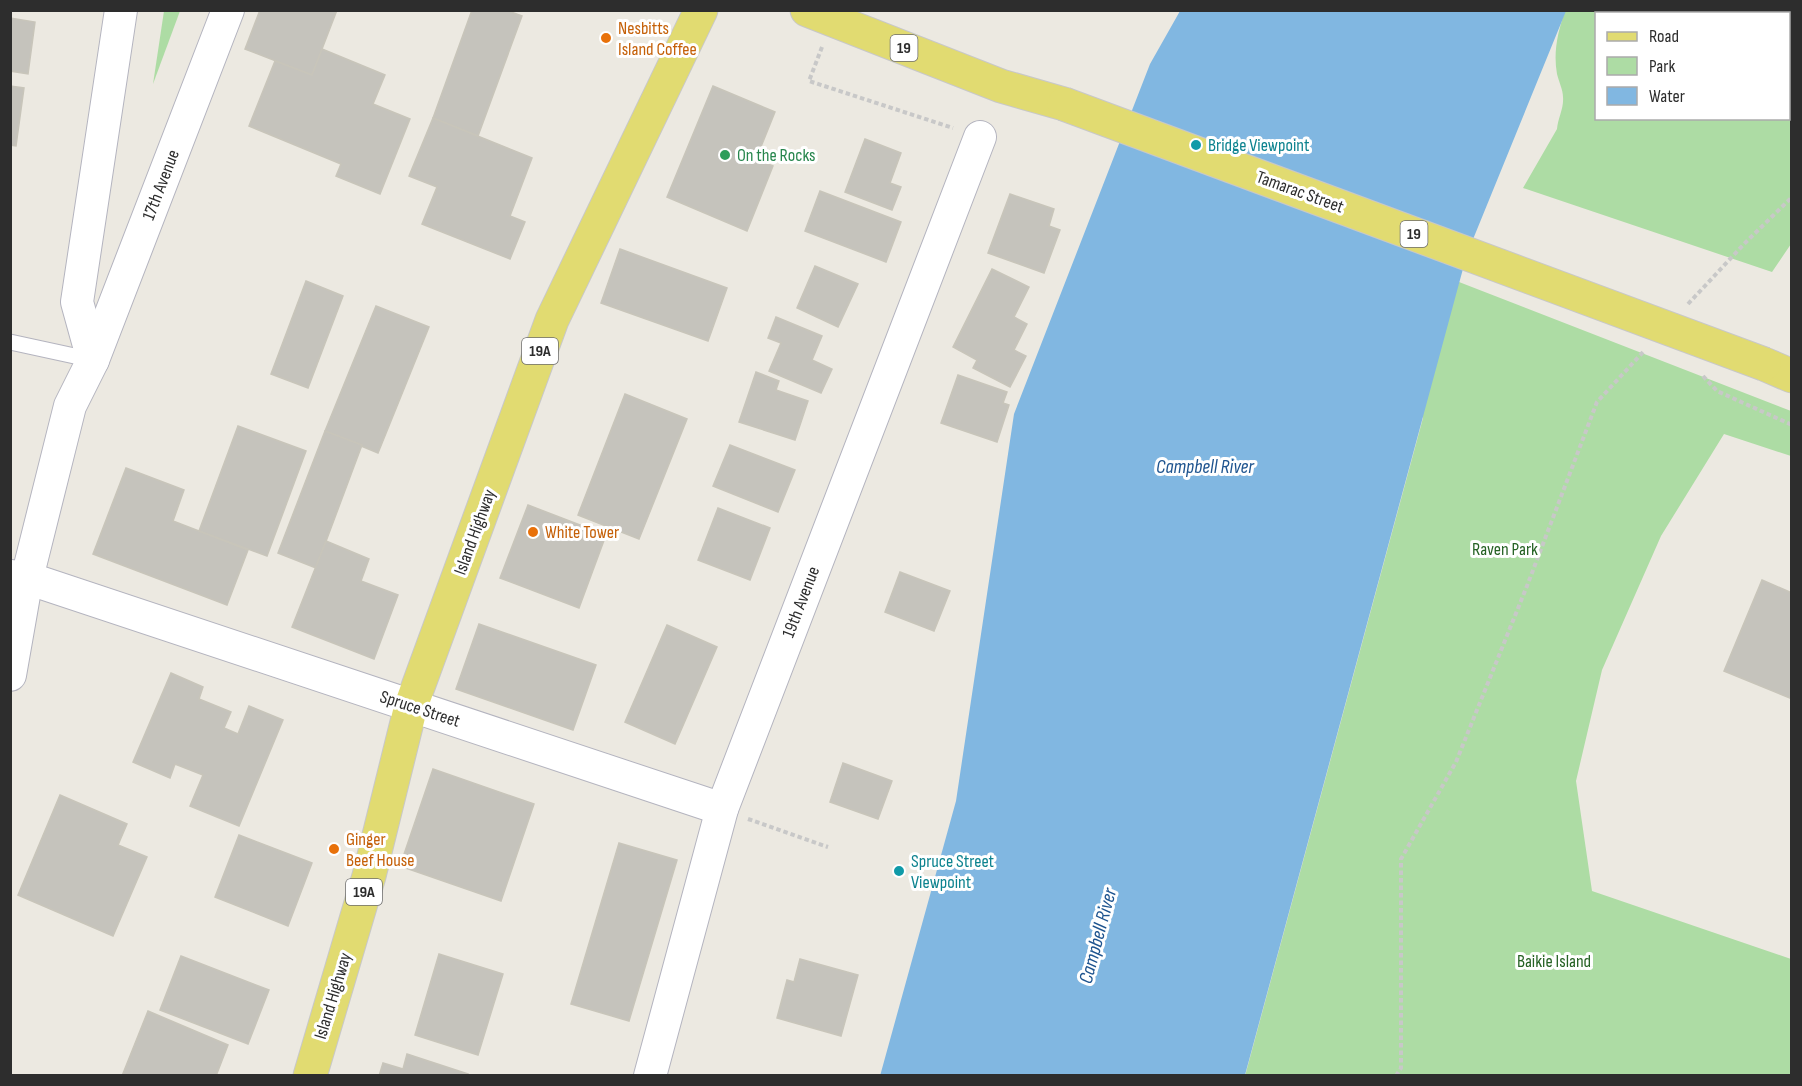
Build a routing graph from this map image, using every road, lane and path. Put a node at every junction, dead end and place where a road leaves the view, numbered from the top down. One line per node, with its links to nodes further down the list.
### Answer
1 (121, 10): 11 (street)
2 (228, 10): 11 (street, 17th Avenue)
3 (701, 10): 17 (main road, Island Highway / 19A)
4 (807, 10): 13 (main road, Tamarac Street / 19, bridge)
5 (825, 40): 6 (path)
6 (980, 137): 18 (street, 19th Avenue)
7 (1791, 197): 8 (path)
8 (1682, 310)
9 (10, 342): 11 (lane)
10 (1652, 344): 22 (path)
11 (93, 360): 15 (street, 17th Avenue)
12 (1697, 369): 14 (path)
13 (1778, 370)
14 (1791, 425)
15 (19, 577): 16 (street, 17th Avenue); 17 (street, Spruce Street)
16 (10, 675)
17 (411, 706): 18 (street, Spruce Street); 20 (main road, Island Highway / 19A)
18 (722, 809): 19 (path); 21 (street, 19th Avenue)
19 (828, 847)
20 (310, 1076)
21 (650, 1076)
22 (1396, 1076)

